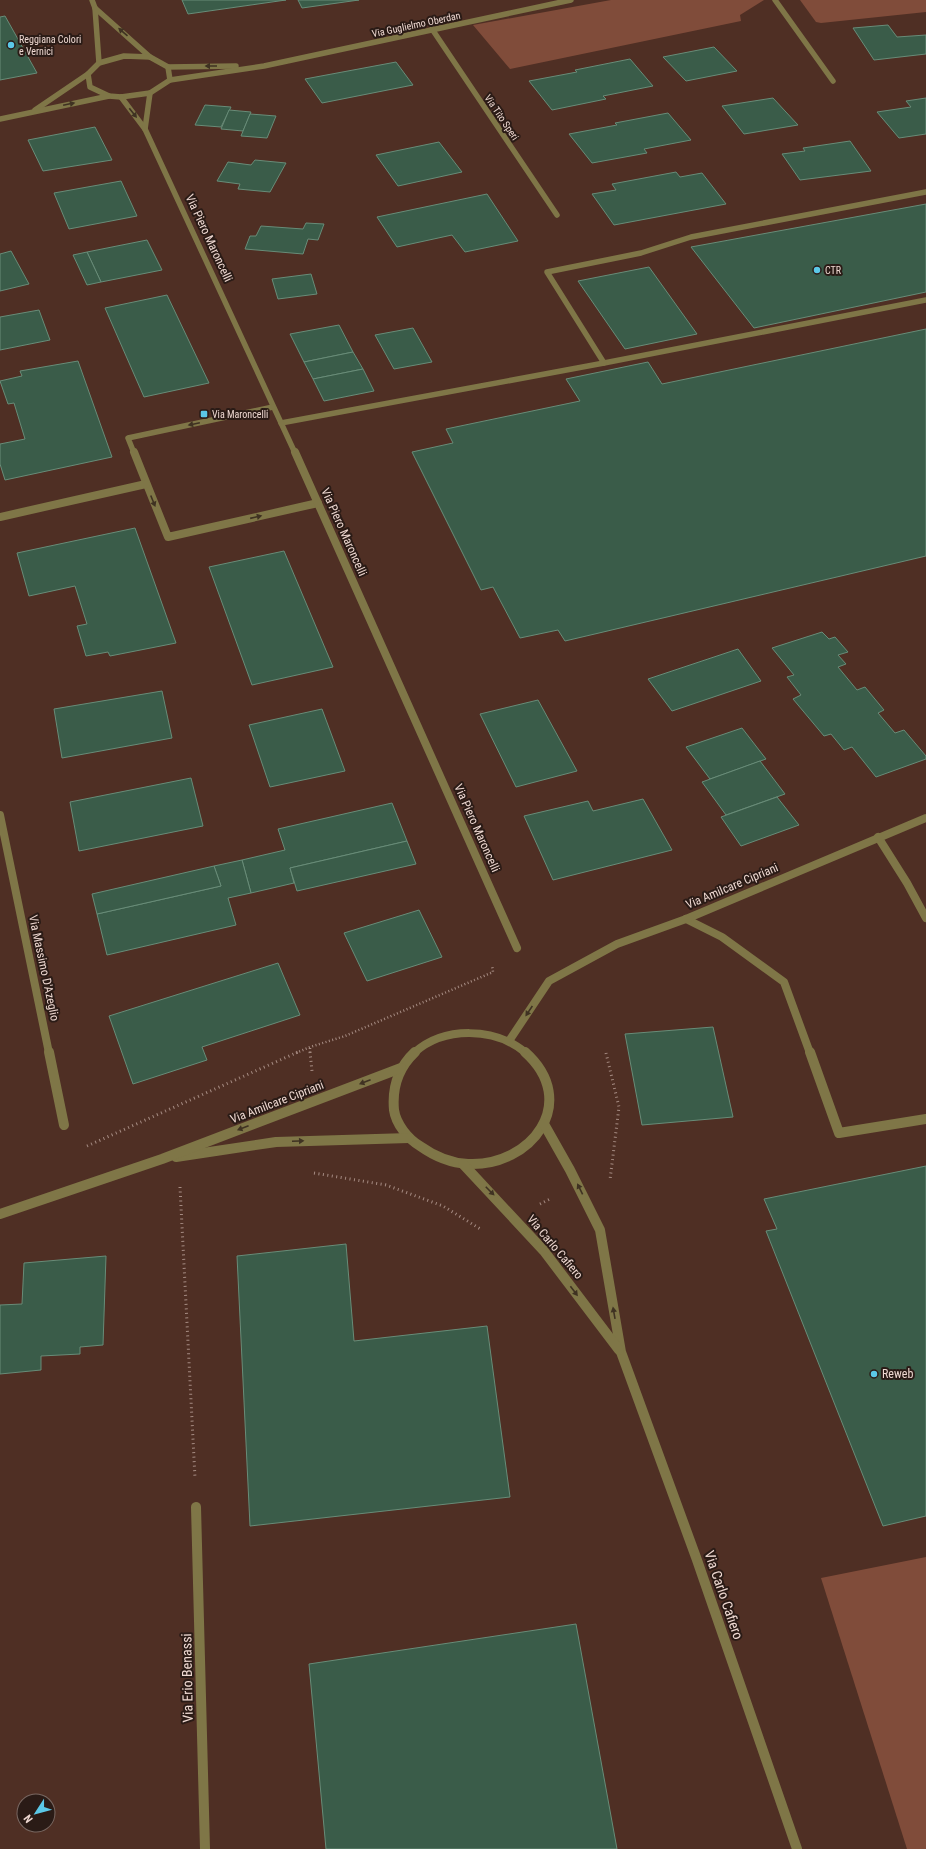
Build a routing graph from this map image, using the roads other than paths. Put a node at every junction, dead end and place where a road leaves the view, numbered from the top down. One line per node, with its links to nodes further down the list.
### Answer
1 (92, 0): 4 (street)
2 (571, 0): 5 (street, Via Guglielmo Oberdan)
3 (775, 0): 12 (street)
4 (95, 8): 6 (street, one-way to 4); 7 (street)
5 (432, 29): 8 (street, Via Guglielmo Oberdan); 20 (street, Via Tito Speri)
6 (150, 58): 7 (street, Via Guglielmo Oberdan); 9 (street, Via Guglielmo Oberdan)
7 (99, 63): 10 (street, Via Guglielmo Oberdan)
8 (264, 66): 9 (street, Via Guglielmo Oberdan, one-way to 9); 11 (street, Via Guglielmo Oberdan)
9 (168, 67): 11 (street)
10 (88, 74): 14 (street, Via Guglielmo Oberdan); 16 (street, Via Guglielmo Oberdan)
11 (170, 80): 13 (street, Via Guglielmo Oberdan)
12 (833, 81)
13 (150, 93): 15 (street, Via Guglielmo Oberdan); 18 (street)
14 (109, 96): 15 (street, Via Guglielmo Oberdan); 16 (street, Via Guglielmo Oberdan, one-way to 14)
15 (121, 97): 18 (street, Via Piero Maroncelli, one-way to 18)
16 (31, 113): 17 (street, Via Guglielmo Oberdan)
17 (0, 119)
18 (145, 128): 23 (street, Via Piero Maroncelli)
19 (926, 192): 22 (street)
20 (557, 215)
21 (926, 300): 22 (street)
22 (604, 363): 24 (street)
23 (273, 407): 24 (street, Via Piero Maroncelli); 25 (street, one-way to 25)
24 (281, 423): 26 (street, Via Piero Maroncelli)
25 (146, 484): 26 (street, one-way to 26); 27 (street)
26 (318, 503): 33 (street, Via Piero Maroncelli)
27 (0, 517)
28 (0, 815): 38 (street, Via Massimo D'Azeglio)
29 (926, 818): 30 (street, Via Amilcare Cipriani)
30 (878, 837): 31 (street); 32 (street, Via Amilcare Cipriani)
31 (926, 918)
32 (686, 919): 34 (street, Via Amilcare Cipriani, one-way to 34); 36 (street)
33 (517, 948)
34 (509, 1041): 35 (street, Via Amilcare Cipriani); 37 (street, Via Amilcare Cipriani)
35 (401, 1068): 39 (street, Via Amilcare Cipriani); 40 (street, Via Amilcare Cipriani, one-way to 40)
36 (926, 1119)
37 (544, 1124): 41 (street, Via Amilcare Cipriani); 43 (street, Via Carlo Cafiero, one-way to 37)
38 (64, 1125)
39 (408, 1138): 40 (street, Via Amilcare Cipriani, one-way to 39); 41 (street, Via Amilcare Cipriani)
40 (162, 1159): 42 (street, Via Amilcare Cipriani)
41 (463, 1164): 43 (street, Via Carlo Cafiero, one-way to 43)
42 (0, 1214)
43 (621, 1352): 46 (street, Via Carlo Cafiero)
44 (196, 1507): 45 (street, Via Erio Benassi)
45 (205, 1849)
46 (797, 1849)

